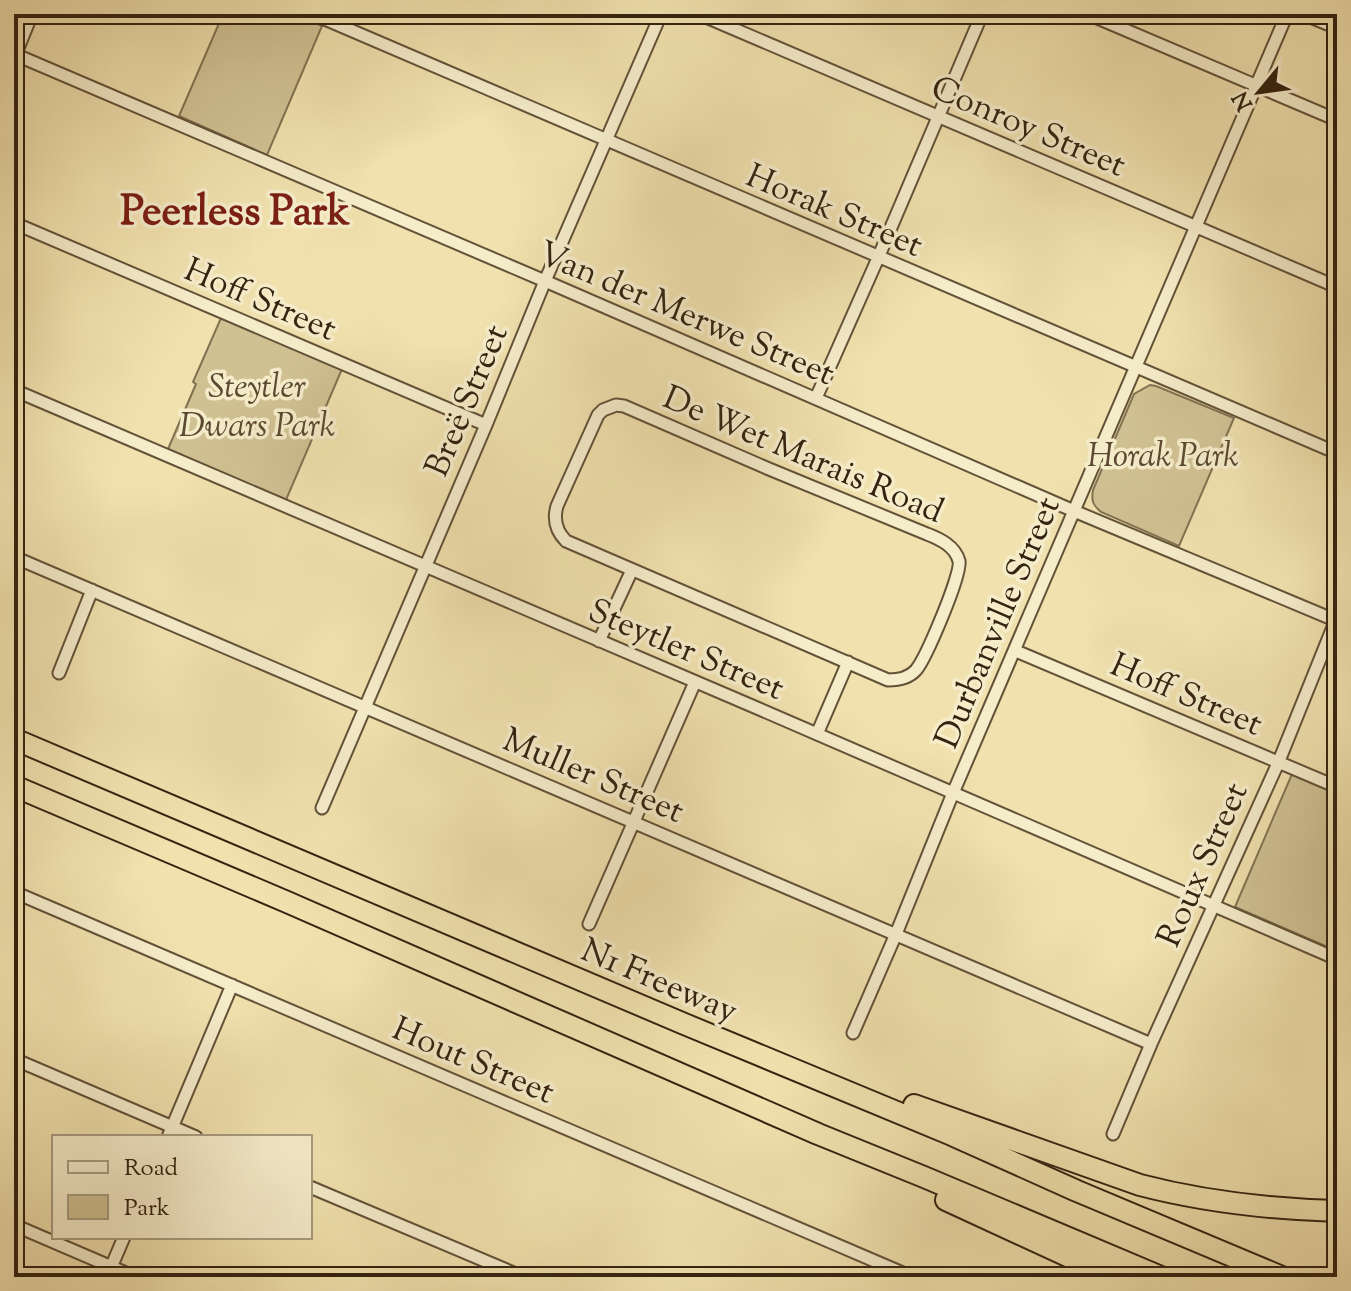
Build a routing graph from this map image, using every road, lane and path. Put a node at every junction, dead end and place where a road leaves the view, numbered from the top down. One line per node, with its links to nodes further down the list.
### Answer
1 (32, 14): 10 (street)
2 (313, 14): 14 (street, Horak Street)
3 (661, 14): 14 (street, Breë Street)
4 (699, 14): 12 (street, Conroy Street)
5 (982, 14): 12 (street)
6 (1088, 14): 11 (street)
7 (1287, 14): 11 (street, Durbanville Street)
8 (1303, 14): 9 (street)
9 (1337, 28)
10 (15, 56): 18 (street, Van der Merwe Street)
11 (1257, 87): 13 (street); 16 (street, Durbanville Street)
12 (939, 117): 16 (street, Conroy Street); 17 (street)
13 (1337, 120)
14 (606, 141): 17 (street, Horak Street); 18 (street, Breë Street)
15 (14, 223): 23 (street, Hoff Street)
16 (1196, 228): 19 (street, Conroy Street); 20 (street, Durbanville Street)
17 (878, 258): 20 (street, Horak Street); 22 (street)
18 (545, 281): 22 (street, Van der Merwe Street); 23 (street, Breë Street)
19 (1337, 287)
20 (1137, 368): 24 (street, Horak Street); 25 (street, Durbanville Street)
21 (14, 390): 27 (street, Steytler Street)
22 (816, 398): 25 (street, Van der Merwe Street)
23 (486, 425): 27 (street, Breë Street)
24 (1337, 453)
25 (1074, 511): 30 (street, Van der Merwe Street); 32 (street, Durbanville Street)
26 (14, 557): 29 (street, Muller Street)
27 (425, 566): 31 (street, Steytler Street); 36 (street, Breë Street)
28 (632, 570): 31 (street); 33 (street, De Wet Marais Road); 33 (street, De Wet Marais Road)
29 (92, 590): 34 (street); 36 (street, Muller Street)
30 (1336, 620): 39 (street, Roux Street)
31 (599, 641): 35 (street, Steytler Street)
32 (1016, 651): 39 (street, Hoff Street); 42 (street, Durbanville Street)
33 (848, 662): 37 (street)
34 (59, 673)
35 (695, 682): 37 (street, Steytler Street); 44 (street)
36 (364, 707): 43 (street, Breë Street); 44 (street, Muller Street)
37 (817, 734): 42 (street, Steytler Street)
38 (14, 739): 54 (highway, N1 Freeway)
39 (1279, 761): 41 (street, Hoff Street); 46 (street, Roux Street)
40 (14, 786): 56 (highway)
41 (1337, 787)
42 (953, 793): 46 (street, Steytler Street); 48 (street, Durbanville Street)
43 (322, 808)
44 (635, 822): 47 (street); 48 (street, Muller Street)
45 (14, 892): 50 (street, Hout Street)
46 (1213, 905): 49 (street, Steytler Street); 52 (street, Roux Street)
47 (589, 924)
48 (896, 934): 51 (street, Durbanville Street); 52 (street, Muller Street)
49 (1337, 959)
50 (232, 985): 55 (street); 65 (street, Hout Street)
51 (853, 1033)
52 (1151, 1044): 57 (street, Roux Street)
53 (14, 1059): 55 (street)
54 (806, 1074): 59 (highway); 68 (highway, N1 Freeway)
55 (171, 1132)
56 (818, 1134): 66 (highway); 67 (highway)
57 (1113, 1134)
58 (312, 1188): 64 (street)
59 (1337, 1211)
60 (14, 1225): 62 (street)
61 (123, 1239): 62 (street)
62 (109, 1272): 63 (street)
63 (135, 1277)
64 (523, 1277)
65 (912, 1277)
66 (1113, 1277)
67 (1161, 1277)
68 (1282, 1277)

